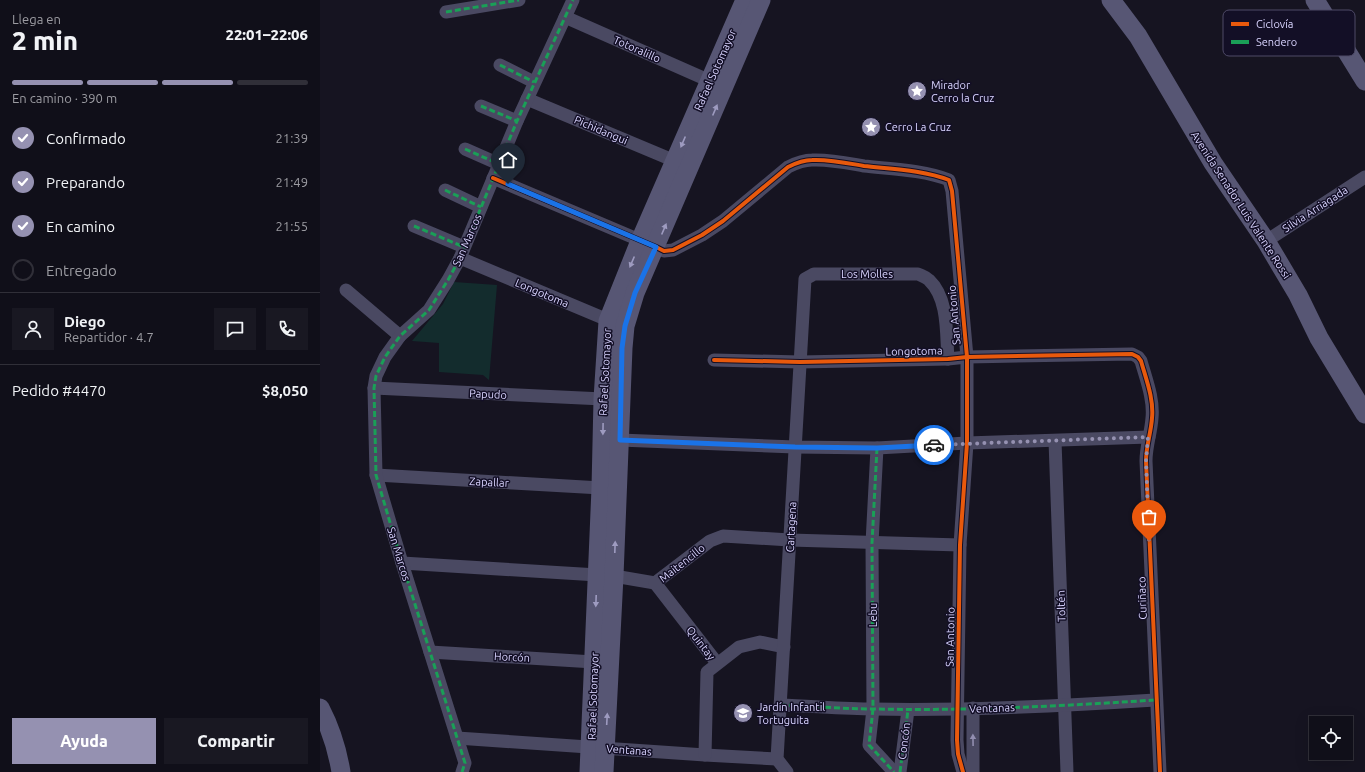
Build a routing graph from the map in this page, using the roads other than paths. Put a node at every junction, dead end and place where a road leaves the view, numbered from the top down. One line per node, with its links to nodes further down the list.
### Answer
1 (519, 0): 8 (street)
2 (573, 0): 9 (street, San Marcos)
3 (745, 0): 12 (main road, Rafael Sotomayor)
4 (761, 0): 27 (main road, Rafael Sotomayor, one-way to 4)
5 (1111, 0): 26 (main road, Avenida Senador Luis Valente Rossi)
6 (1315, 0): 7 (main road)
7 (1321, 10)
8 (446, 12)
9 (565, 17): 12 (street, Totoralillo); 14 (street, San Marcos)
10 (1350, 56): 13 (main road)
11 (500, 65): 14 (street)
12 (710, 81): 19 (main road, Rafael Sotomayor, one-way to 19)
13 (1365, 81)
14 (534, 82): 15 (street, San Marcos)
15 (527, 99): 17 (street, San Marcos); 19 (street, Pichidangui)
16 (481, 106): 17 (street)
17 (517, 121): 20 (street, San Marcos)
18 (465, 149): 20 (street)
19 (675, 161): 27 (main road, Rafael Sotomayor)
20 (499, 164): 22 (street, San Marcos)
21 (1365, 177): 26 (street, Silvia Arriagada)
22 (493, 178): 24 (street, San Marcos); 27 (street)
23 (445, 190): 24 (street)
24 (481, 206): 28 (street, San Marcos)
25 (414, 226): 28 (street, Longotoma)
26 (1266, 241): 41 (main road, Avenida Senador Luis Valente Rossi)
27 (648, 244): 32 (main road, Rafael Sotomayor); 35 (street, San Antonio)
28 (462, 253): 32 (street, Longotoma); 33 (street, San Marcos)
29 (805, 279): 30 (street, Los Molles); 38 (street, Cartagena)
30 (928, 279): 36 (street, San Antonio)
31 (346, 290): 33 (street)
32 (617, 323): 40 (main road, Rafael Sotomayor); 43 (main road, Rafael Sotomayor)
33 (400, 336): 39 (street, San Marcos)
34 (1137, 356): 35 (street, Longotoma); 42 (street, Curiñaco)
35 (967, 357): 36 (street, Longotoma); 45 (street, San Antonio)
36 (948, 359): 38 (street, Longotoma)
37 (714, 360): 38 (street, Longotoma)
38 (800, 362): 46 (street, Cartagena)
39 (374, 388): 40 (street, Papudo); 48 (street, San Marcos)
40 (603, 399): 49 (main road, Rafael Sotomayor, one-way to 49)
41 (1365, 414)
42 (1148, 437): 44 (street); 60 (street, Curiñaco)
43 (620, 440): 46 (street); 54 (main road, Rafael Sotomayor, one-way to 43)
44 (1055, 441): 45 (street); 62 (street, Toltén)
45 (967, 443): 47 (street); 52 (street, San Antonio)
46 (795, 447): 47 (street); 50 (street, Cartagena)
47 (877, 448): 51 (street, Lebu)
48 (376, 475): 49 (street, Zapallar); 53 (street, San Marcos)
49 (601, 488): 54 (main road, Rafael Sotomayor)
50 (790, 540): 51 (street, Maitencillo); 55 (street, Maitencillo); 56 (street, Cartagena)
51 (872, 543): 52 (street, Maitencillo); 66 (street, Lebu)
52 (960, 545): 64 (street, San Antonio)
53 (402, 563): 54 (street, Maitencillo); 57 (street, San Marcos)
54 (606, 576): 55 (street, Maitencillo); 58 (main road, Rafael Sotomayor, one-way to 58); 69 (main road, Rafael Sotomayor, one-way to 54)
55 (655, 583): 59 (street, Quintay)
56 (784, 647): 59 (street); 61 (street, Cartagena)
57 (430, 652): 58 (street, Horcón); 68 (street, San Marcos)
58 (594, 662): 69 (main road, Rafael Sotomayor)
59 (717, 663): 70 (street, Quintay)
60 (1156, 700): 62 (street, Ventanas); 82 (street, Curiñaco)
61 (780, 705): 66 (street, Ventanas); 71 (street, Cartagena)
62 (1064, 706): 65 (street, Ventanas); 81 (street, Toltén)
63 (320, 708): 72 (main road)
64 (958, 708): 65 (street, Ventanas); 67 (street, Ventanas); 79 (street, San Antonio)
65 (973, 708): 80 (street, one-way to 65)
66 (873, 710): 67 (street, Ventanas); 77 (street, Lebu)
67 (908, 710): 78 (street, Concón)
68 (457, 738): 69 (street, Ventanas); 73 (street, San Marcos)
69 (598, 748): 70 (street, Ventanas); 74 (main road, Rafael Sotomayor); 75 (main road, Rafael Sotomayor)
70 (705, 755): 71 (street, Ventanas)
71 (777, 759): 76 (street)
72 (341, 772)
73 (462, 772)
74 (589, 772)
75 (604, 772)
76 (787, 772)
77 (894, 772)
78 (900, 772)
79 (963, 772)
80 (974, 772)
81 (1067, 772)
82 (1160, 772)

